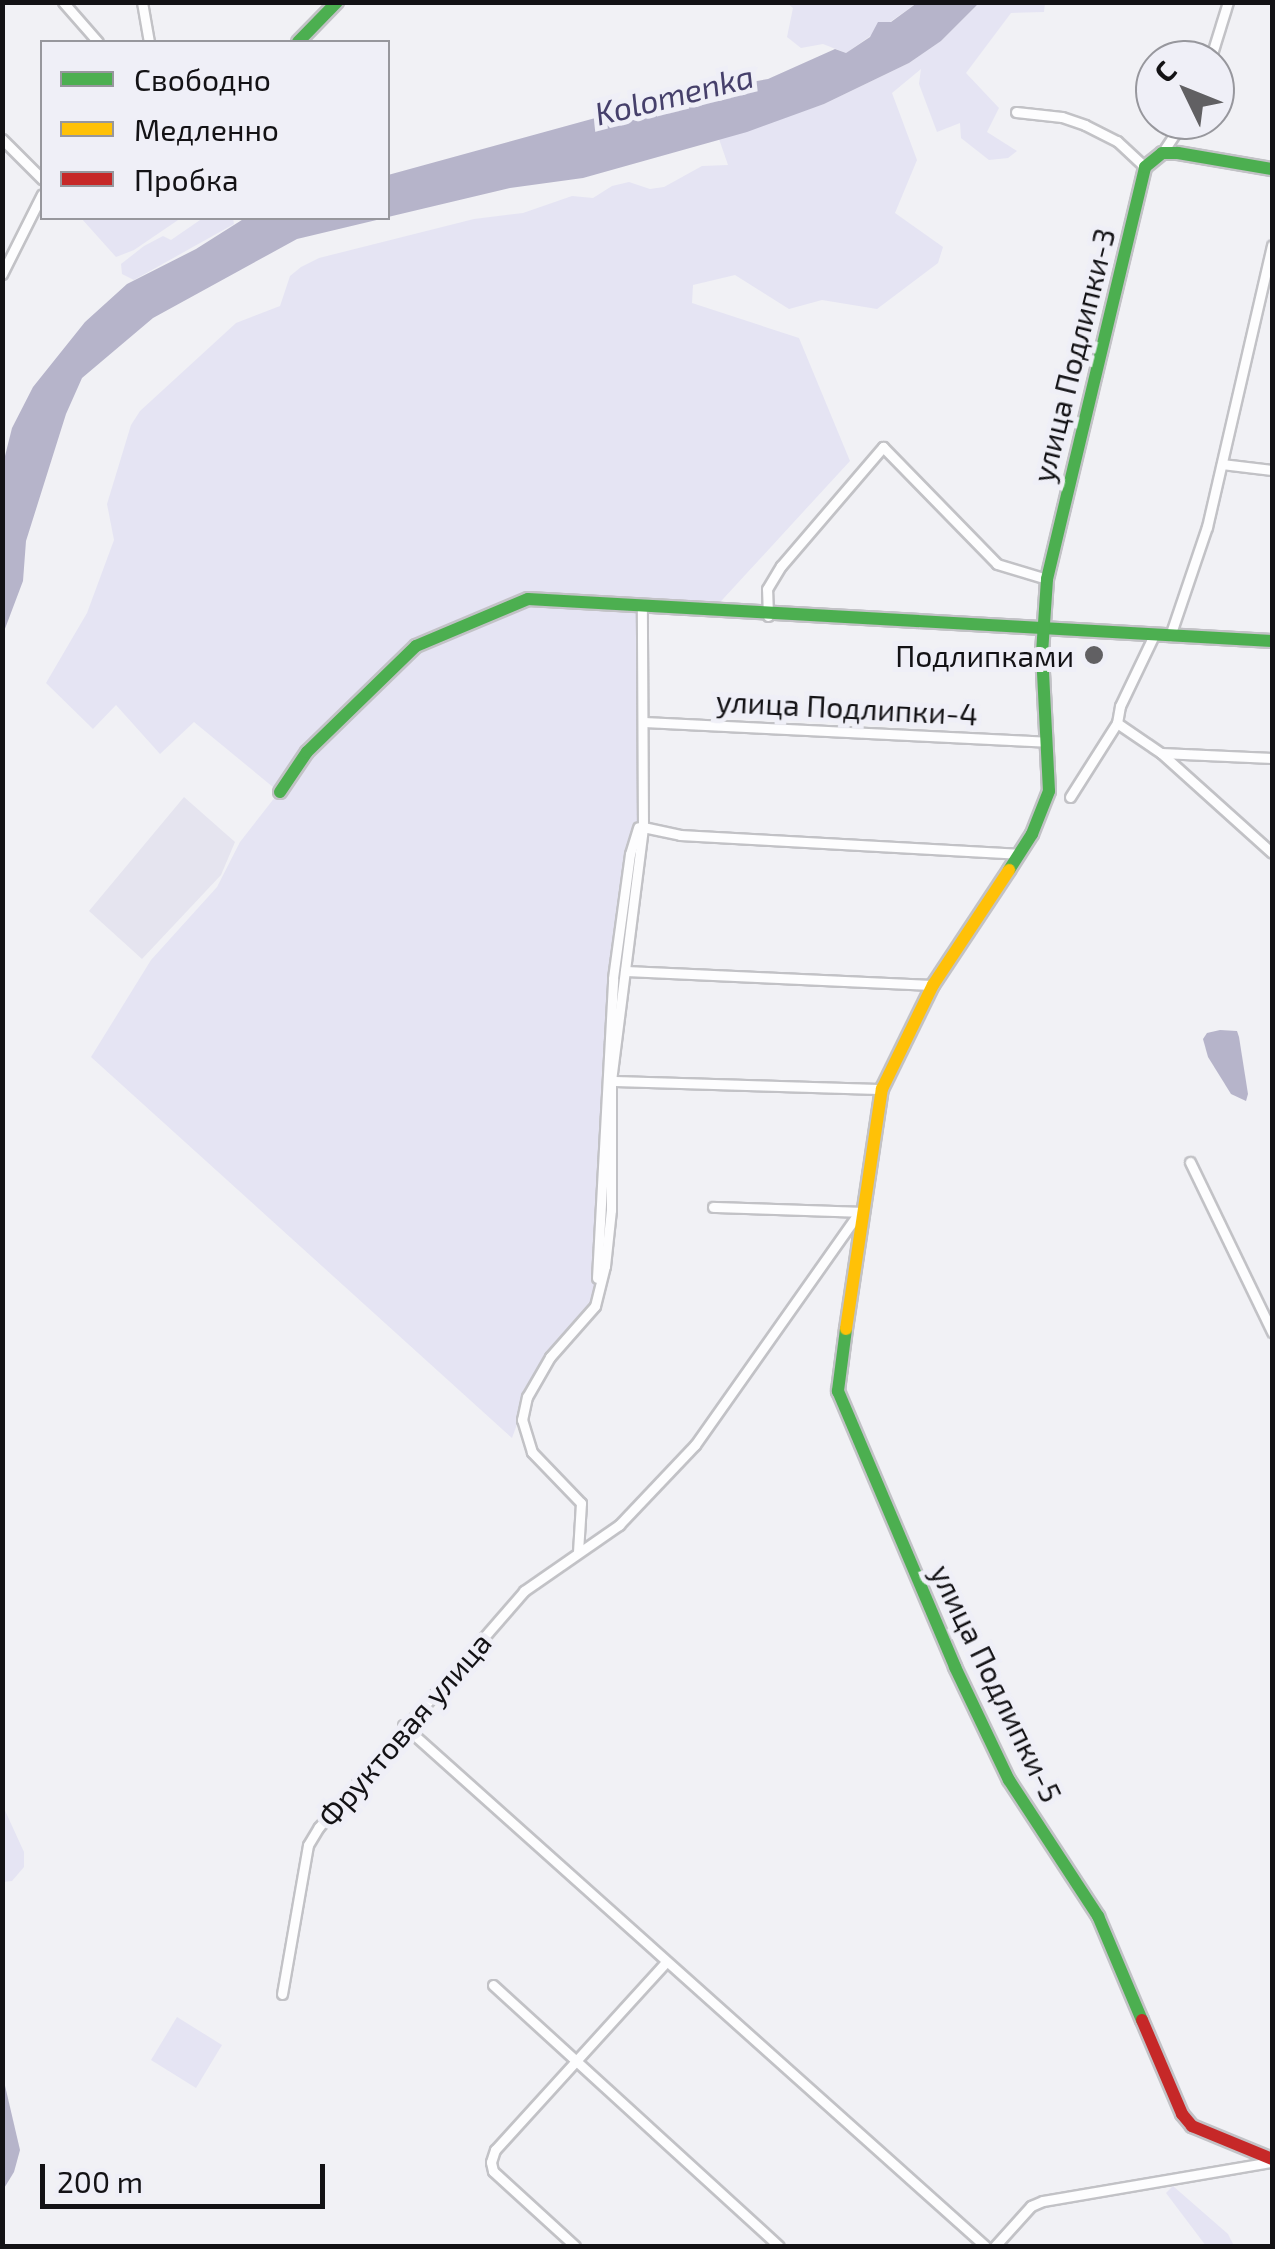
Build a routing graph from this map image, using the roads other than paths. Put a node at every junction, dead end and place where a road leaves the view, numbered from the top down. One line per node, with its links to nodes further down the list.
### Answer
1 (64, 2): 5 (street)
2 (142, 2): 6 (street)
3 (336, 2): 7 (street)
4 (1228, 2): 8 (street)
5 (96, 40)
6 (150, 40)
7 (300, 40)
8 (1216, 40)
9 (1016, 112): 13 (street)
10 (2, 139): 15 (street)
11 (1171, 140): 12 (street)
12 (1162, 153): 13 (street); 14 (street)
13 (1145, 167): 21 (street, улица Подлипки-3)
14 (1272, 168)
15 (40, 177)
16 (40, 198): 18 (street)
17 (1272, 245): 19 (street)
18 (2, 274)
19 (1222, 464): 20 (street); 26 (street)
20 (1272, 470)
21 (1047, 578): 23 (street); 24 (street, улица Подлипки-3)
22 (642, 607): 23 (street); 28 (street); 33 (street)
23 (768, 616): 24 (street)
24 (1044, 628): 25 (street); 30 (street)
25 (1154, 635): 26 (street); 29 (street)
26 (1170, 636): 27 (street)
27 (1272, 641)
28 (644, 722): 30 (street, улица Подлипки-4); 35 (street)
29 (1117, 723): 31 (street); 34 (street)
30 (1048, 742): 37 (street)
31 (1161, 753): 32 (street); 36 (street)
32 (1272, 758)
33 (280, 792)
34 (1070, 797)
35 (642, 821): 37 (street); 38 (street); 45 (street)
36 (1272, 853)
37 (1017, 854): 39 (street)
38 (624, 971): 39 (street); 40 (street)
39 (933, 984): 41 (street)
40 (611, 1081): 41 (street); 45 (street)
41 (882, 1089): 44 (street)
42 (1190, 1162): 46 (street)
43 (714, 1208): 44 (street)
44 (860, 1212): 47 (street, Фруктовая улица); 53 (street, улица Подлипки-5)
45 (594, 1306): 47 (street)
46 (1272, 1332)
47 (578, 1552): 48 (street, Фруктовая улица)
48 (403, 1725): 49 (street); 51 (street, Фруктовая улица)
49 (666, 1962): 52 (street); 56 (street)
50 (492, 1985): 52 (street)
51 (282, 1994)
52 (576, 2062): 54 (street); 55 (street)
53 (1272, 2160): 57 (street)
54 (575, 2246)
55 (779, 2246)
56 (985, 2246)
57 (995, 2246)

